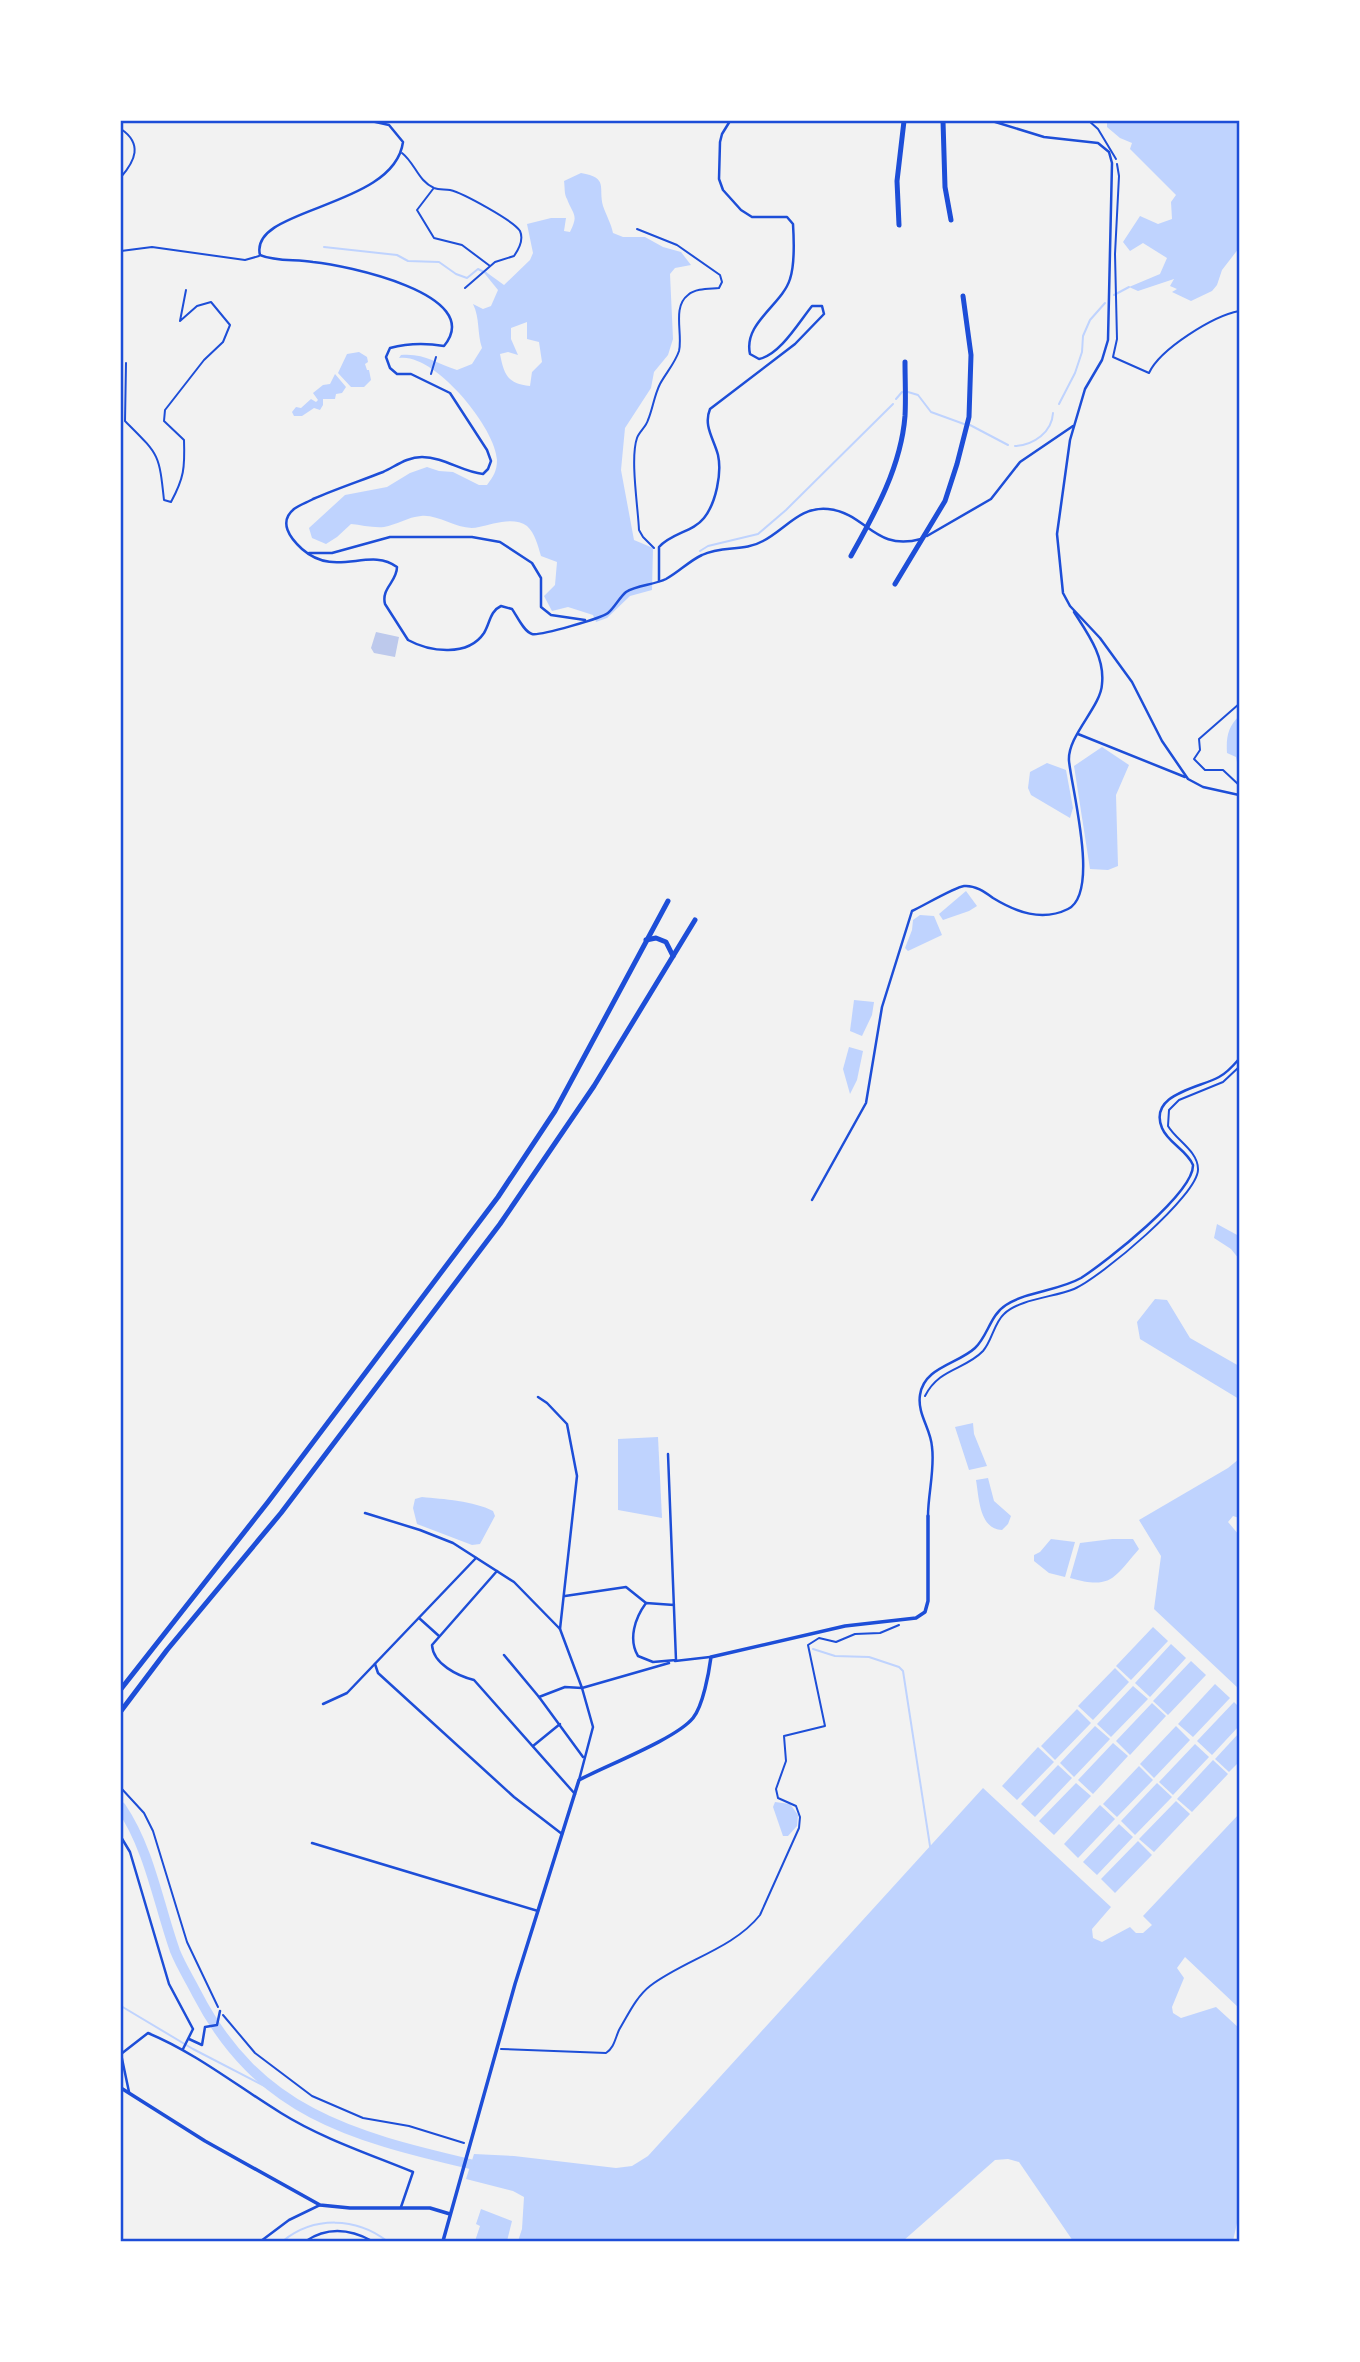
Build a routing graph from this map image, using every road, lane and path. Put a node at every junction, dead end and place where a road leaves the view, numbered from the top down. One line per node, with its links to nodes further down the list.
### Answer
1 (371, 121): 7 (street)
2 (730, 121): 26 (street)
3 (904, 121): 11 (highway)
4 (943, 121): 10 (highway)
5 (992, 121): 25 (street)
6 (121, 129): 8 (street)
7 (402, 153): 9 (street); 15 (street)
8 (121, 177)
9 (433, 188): 16 (street); 16 (street)
10 (951, 220)
11 (898, 225)
12 (637, 229): 26 (path)
13 (121, 251): 15 (street)
14 (1115, 254): 20 (path)
15 (260, 256): 27 (street)
16 (490, 266): 17 (street)
17 (465, 288)
18 (186, 290): 23 (path)
19 (963, 296): 30 (highway)
20 (1239, 311)
21 (436, 357): 24 (path)
22 (905, 362): 28 (highway)
23 (126, 363)
24 (431, 373)
25 (1073, 426): 29 (street); 31 (street)
26 (658, 551): 29 (street)
27 (307, 553): 32 (street); 32 (street)
28 (851, 556)
29 (659, 582): 32 (street)
30 (895, 584)
31 (1070, 606): 34 (street); 35 (street)
32 (588, 620)
33 (1239, 704): 36 (path)
34 (1077, 734): 35 (street); 44 (street)
35 (1188, 779): 37 (street)
36 (1239, 785)
37 (1239, 795)
38 (668, 901): 40 (highway)
39 (695, 920): 41 (highway)
40 (646, 940): 41 (highway); 64 (highway)
41 (673, 956): 67 (highway)
42 (1239, 1059): 49 (street)
43 (1239, 1067): 46 (path)
44 (812, 1200)
45 (538, 1397): 52 (street)
46 (924, 1399)
47 (668, 1454): 54 (street)
48 (365, 1513): 50 (street)
49 (928, 1516): 60 (street)
50 (476, 1558): 51 (street); 55 (street)
51 (497, 1571): 57 (street); 58 (street)
52 (565, 1596): 53 (street); 57 (street)
53 (646, 1603): 54 (street); 61 (street)
54 (674, 1605): 61 (street)
55 (419, 1618): 58 (street); 62 (street)
56 (903, 1624): 80 (path)
57 (560, 1629): 63 (street)
58 (439, 1636): 69 (street)
59 (504, 1655): 65 (street)
60 (711, 1657): 61 (street); 71 (street)
61 (676, 1661): 63 (street)
62 (374, 1664): 66 (street); 74 (street)
63 (582, 1688): 65 (street); 70 (street)
64 (121, 1689)
65 (539, 1697): 68 (street)
66 (323, 1704)
67 (121, 1711)
68 (560, 1724): 69 (street); 70 (street)
69 (533, 1746): 73 (street)
70 (583, 1757): 71 (street)
71 (579, 1780): 73 (street)
72 (121, 1788): 78 (path)
73 (575, 1794): 74 (street)
74 (562, 1834): 77 (street)
75 (121, 1837): 79 (street)
76 (312, 1843): 77 (street)
77 (538, 1911): 80 (street)
78 (220, 2011): 79 (street); 84 (path)
79 (189, 2039): 81 (street)
80 (497, 2048): 84 (street)
81 (183, 2049): 83 (street); 86 (street)
82 (121, 2088): 83 (street)
83 (129, 2092): 85 (street)
84 (468, 2144): 87 (street)
85 (320, 2205): 86 (street); 88 (street)
86 (401, 2207): 87 (street)
87 (450, 2214): 91 (street)
88 (261, 2241)
89 (306, 2241): 90 (street)
90 (372, 2241)
91 (443, 2241)

